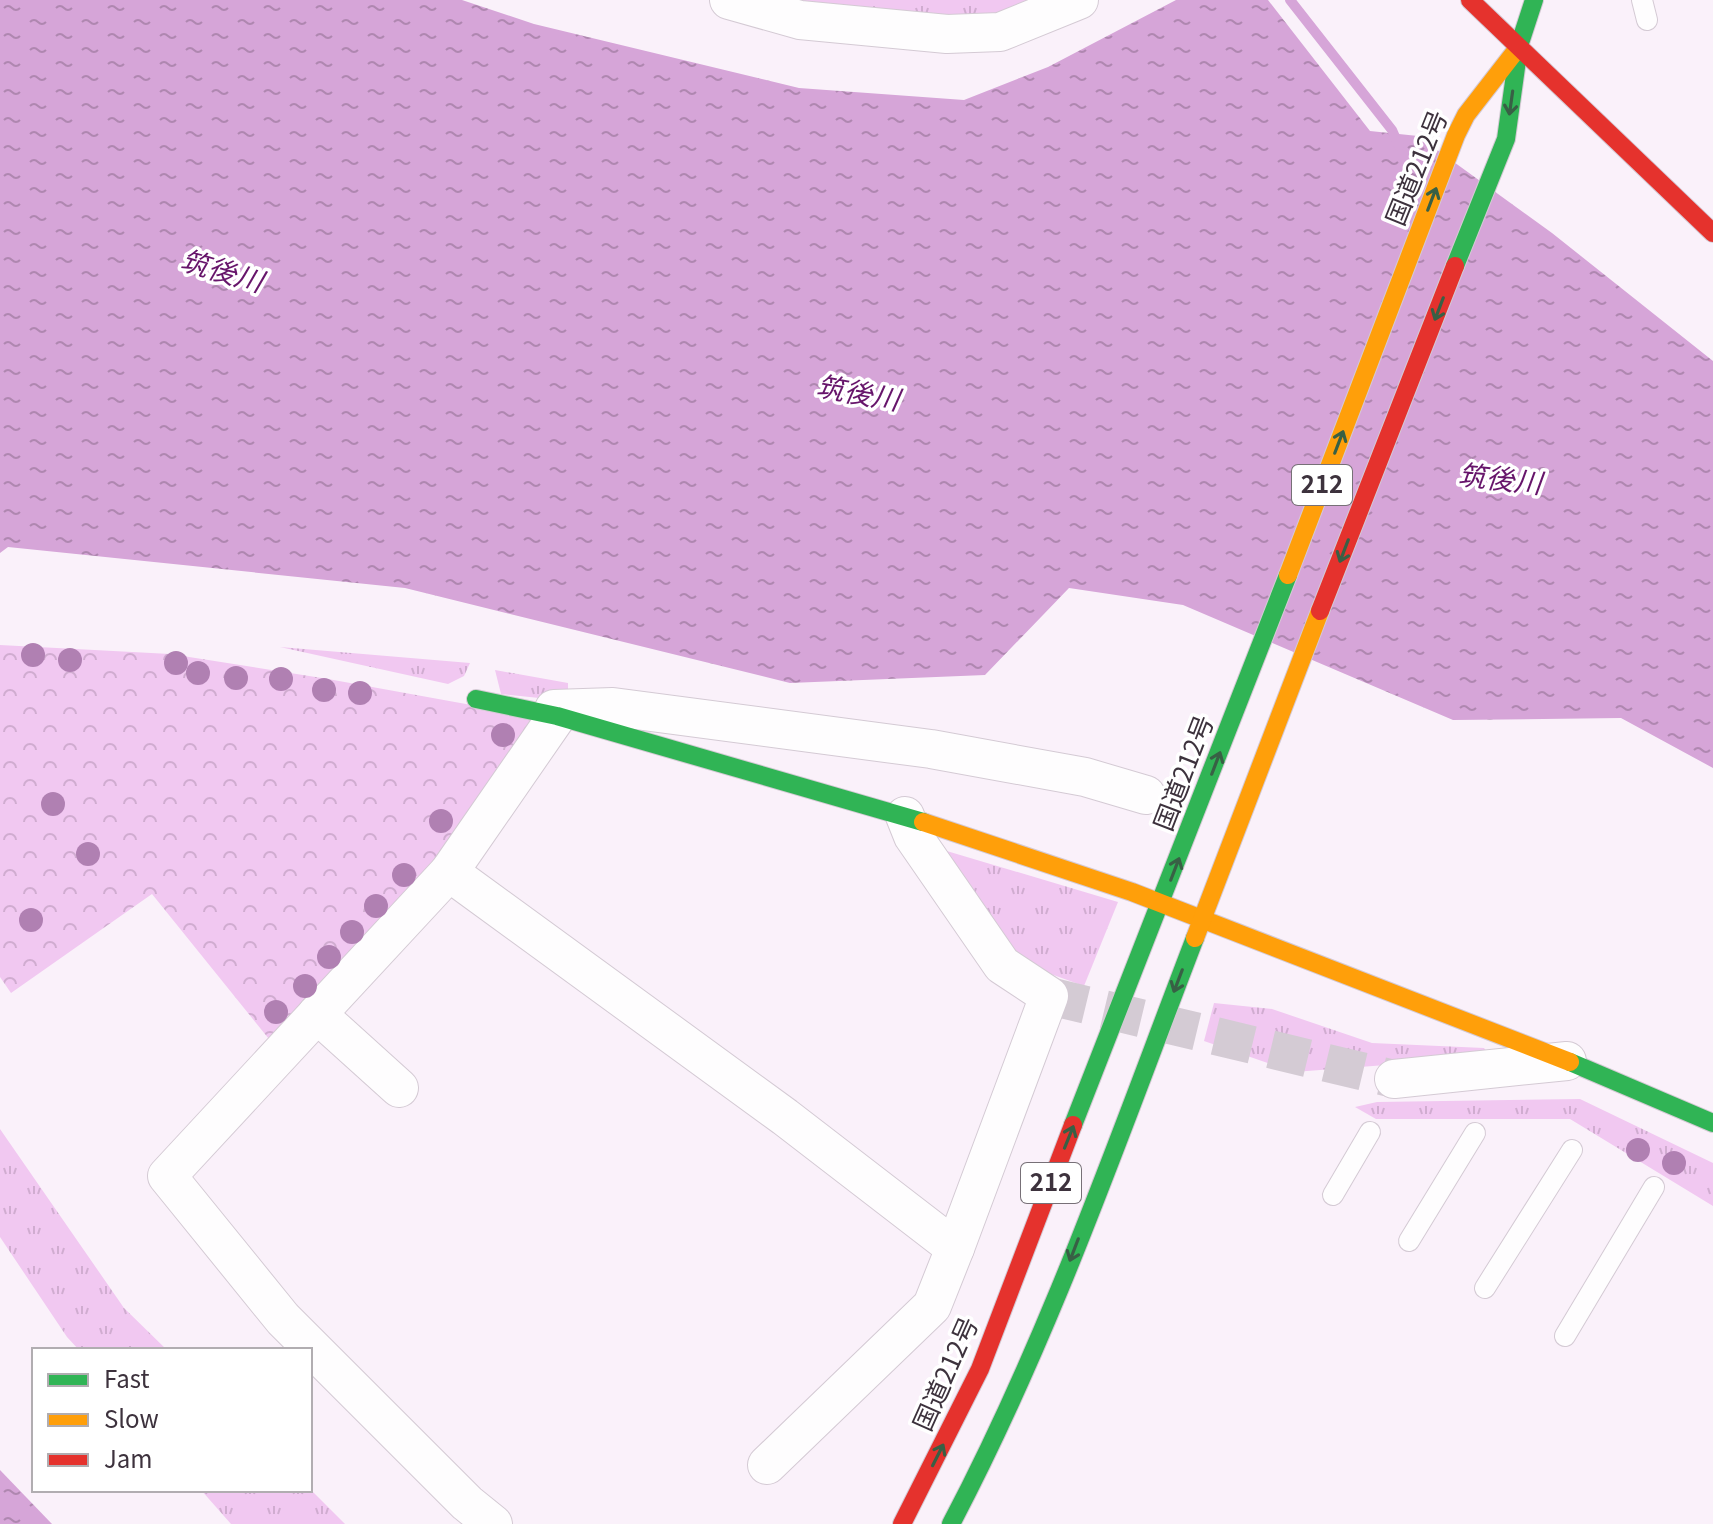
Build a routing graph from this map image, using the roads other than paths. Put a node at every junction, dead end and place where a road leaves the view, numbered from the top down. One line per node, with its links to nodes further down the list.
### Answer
1 (729, 0): 2 (street)
2 (1079, 0)
3 (1470, 0): 5 (main road)
4 (1534, 0): 5 (main road, 国道212号 / 212)
5 (1519, 46): 6 (main road); 12 (main road, 国道212号 / 212, one-way to 5); 13 (main road, 国道212号 / 212, one-way to 13)
6 (1713, 233)
7 (476, 699): 8 (main road)
8 (542, 713): 9 (street); 10 (main road); 11 (street)
9 (1146, 795)
10 (905, 816): 12 (main road); 25 (street)
11 (449, 872): 14 (street); 25 (street)
12 (1161, 905): 13 (main road); 30 (main road, 国道212号 / 212, one-way to 12)
13 (1201, 921): 15 (main road); 31 (main road, 国道212号 / 212, one-way to 31)
14 (317, 1014): 17 (street); 29 (street)
15 (1567, 1061): 16 (street); 18 (main road)
16 (1394, 1079)
17 (399, 1088)
18 (1713, 1123)
19 (1370, 1132): 23 (lane)
20 (1475, 1133): 24 (lane)
21 (1572, 1150): 26 (lane)
22 (1654, 1187): 27 (lane)
23 (1333, 1195)
24 (1409, 1241)
25 (955, 1248): 28 (street)
26 (1485, 1288)
27 (1565, 1336)
28 (767, 1465)
29 (493, 1524)
30 (902, 1524)
31 (951, 1524)

